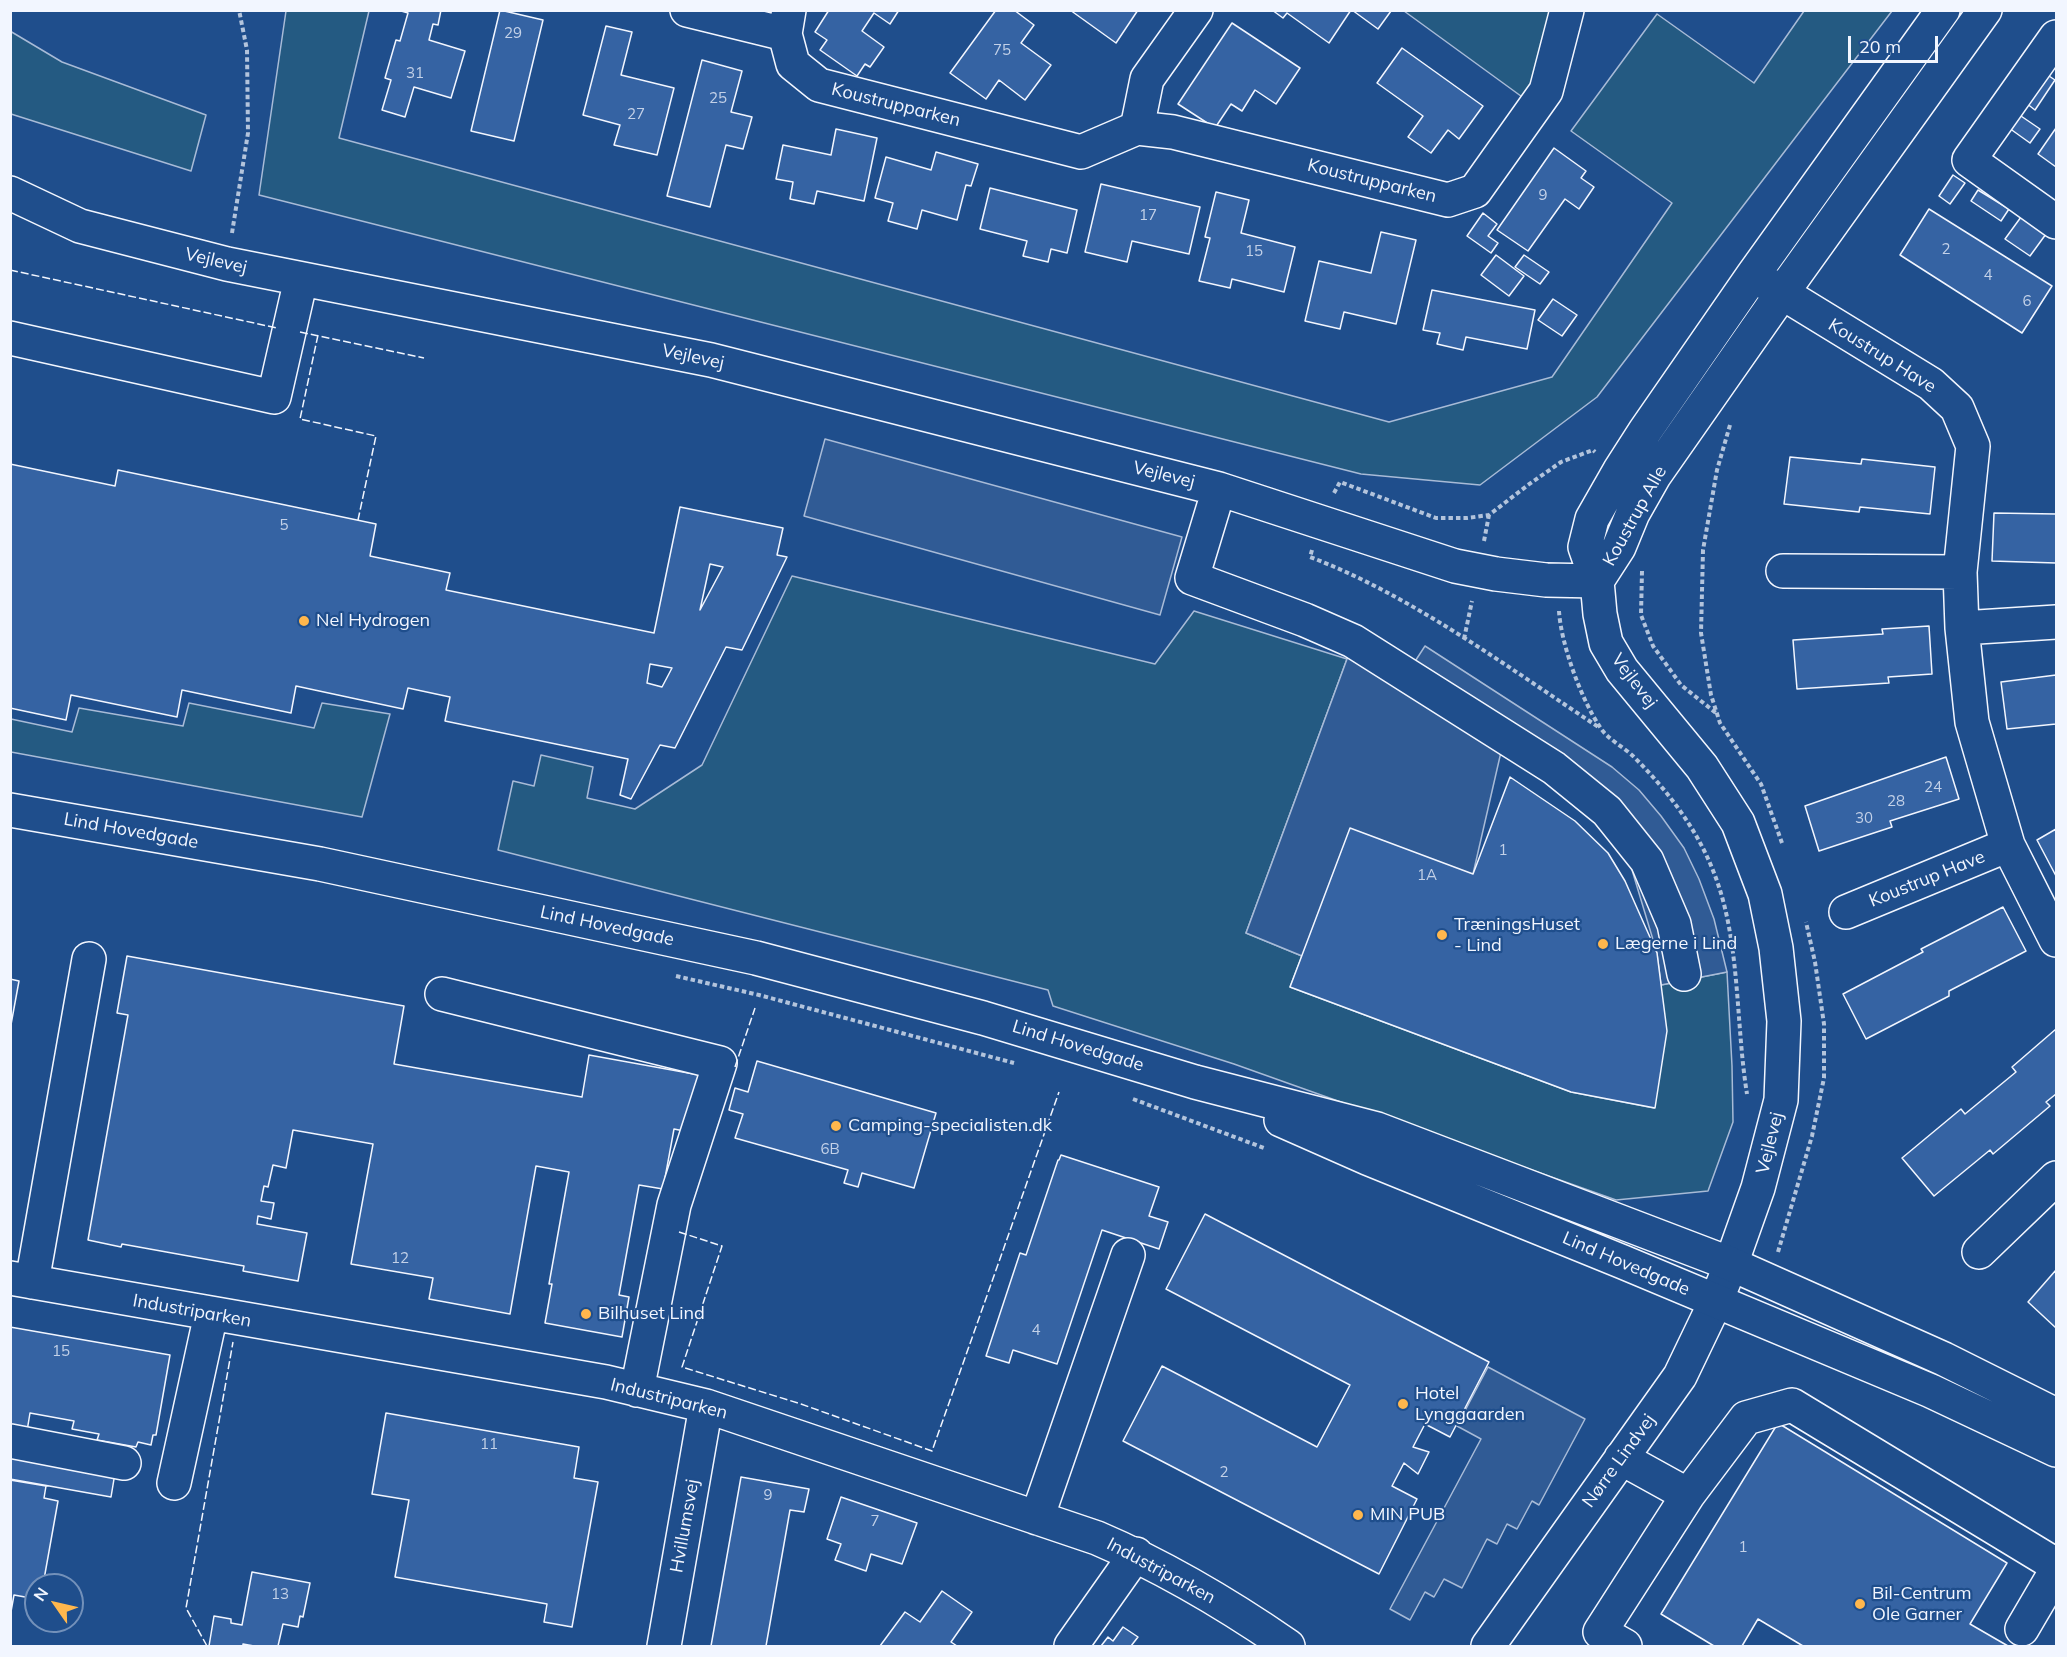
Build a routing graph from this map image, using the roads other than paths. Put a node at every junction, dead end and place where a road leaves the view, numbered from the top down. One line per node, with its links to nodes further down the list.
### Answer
1 (687, 10): 6 (street, Koustrupparken)
2 (1196, 10): 8 (street)
3 (1567, 10): 8 (street, Koustrupparken)
4 (1943, 10): 11 (street, Koustrup Alle)
5 (1984, 10): 13 (street, Koustrup Alle)
6 (787, 22): 8 (street, Koustrupparken)
7 (2056, 37): 10 (street)
8 (1137, 128)
9 (10, 193): 12 (street, Vejlevej)
10 (2056, 222)
11 (1753, 275): 13 (street, Koustrup Have); 18 (street, Koustrup Alle)
12 (301, 279): 14 (street); 15 (street, Vejlevej)
13 (1782, 293): 17 (street, Koustrup Have); 18 (street, Koustrup Alle)
14 (10, 338)
15 (1219, 489): 18 (street, Vejlevej); 26 (street)
16 (1783, 571): 17 (street)
17 (1960, 572): 20 (street, Koustrup Have)
18 (1597, 581): 32 (street, Vejlevej)
19 (2056, 622): 20 (street)
20 (1962, 628): 22 (street, Koustrup Have)
21 (10, 810): 28 (street, Lind Hovedgade)
22 (2008, 845): 23 (street, Koustrup Have); 24 (street, Koustrup Have)
23 (1846, 912)
24 (2056, 940)
25 (89, 959): 33 (street)
26 (1684, 974)
27 (442, 994): 36 (street)
28 (1195, 1082): 32 (street, Lind Hovedgade); 34 (street, Lind Hovedgade)
29 (2056, 1178): 30 (street)
30 (1979, 1252)
31 (1128, 1255): 45 (street)
32 (1731, 1264): 34 (street, Nørre Lindvej); 38 (street, Lind Hovedgade)
33 (21, 1280): 35 (street, Industriparken)
34 (1716, 1301): 40 (street, Lind Hovedgade); 41 (street, Nørre Lindvej)
35 (211, 1314): 36 (street, Industriparken); 43 (street)
36 (637, 1390): 37 (street, Industriparken)
37 (706, 1406): 45 (street, Industriparken); 50 (street, Hvillumsvej)
38 (2056, 1415)
39 (10, 1441): 42 (street)
40 (2056, 1450)
41 (1621, 1458): 44 (street); 53 (street, Nørre Lindvej)
42 (124, 1463)
43 (174, 1483)
44 (1688, 1495): 47 (street); 54 (street)
45 (1036, 1518): 46 (street, Industriparken)
46 (1136, 1554): 51 (street); 52 (street, Industriparken)
47 (2056, 1565)
48 (2056, 1571): 49 (street)
49 (2022, 1629)
50 (664, 1647)
51 (1071, 1647)
52 (1288, 1647)
53 (1488, 1647)
54 (1625, 1647)

